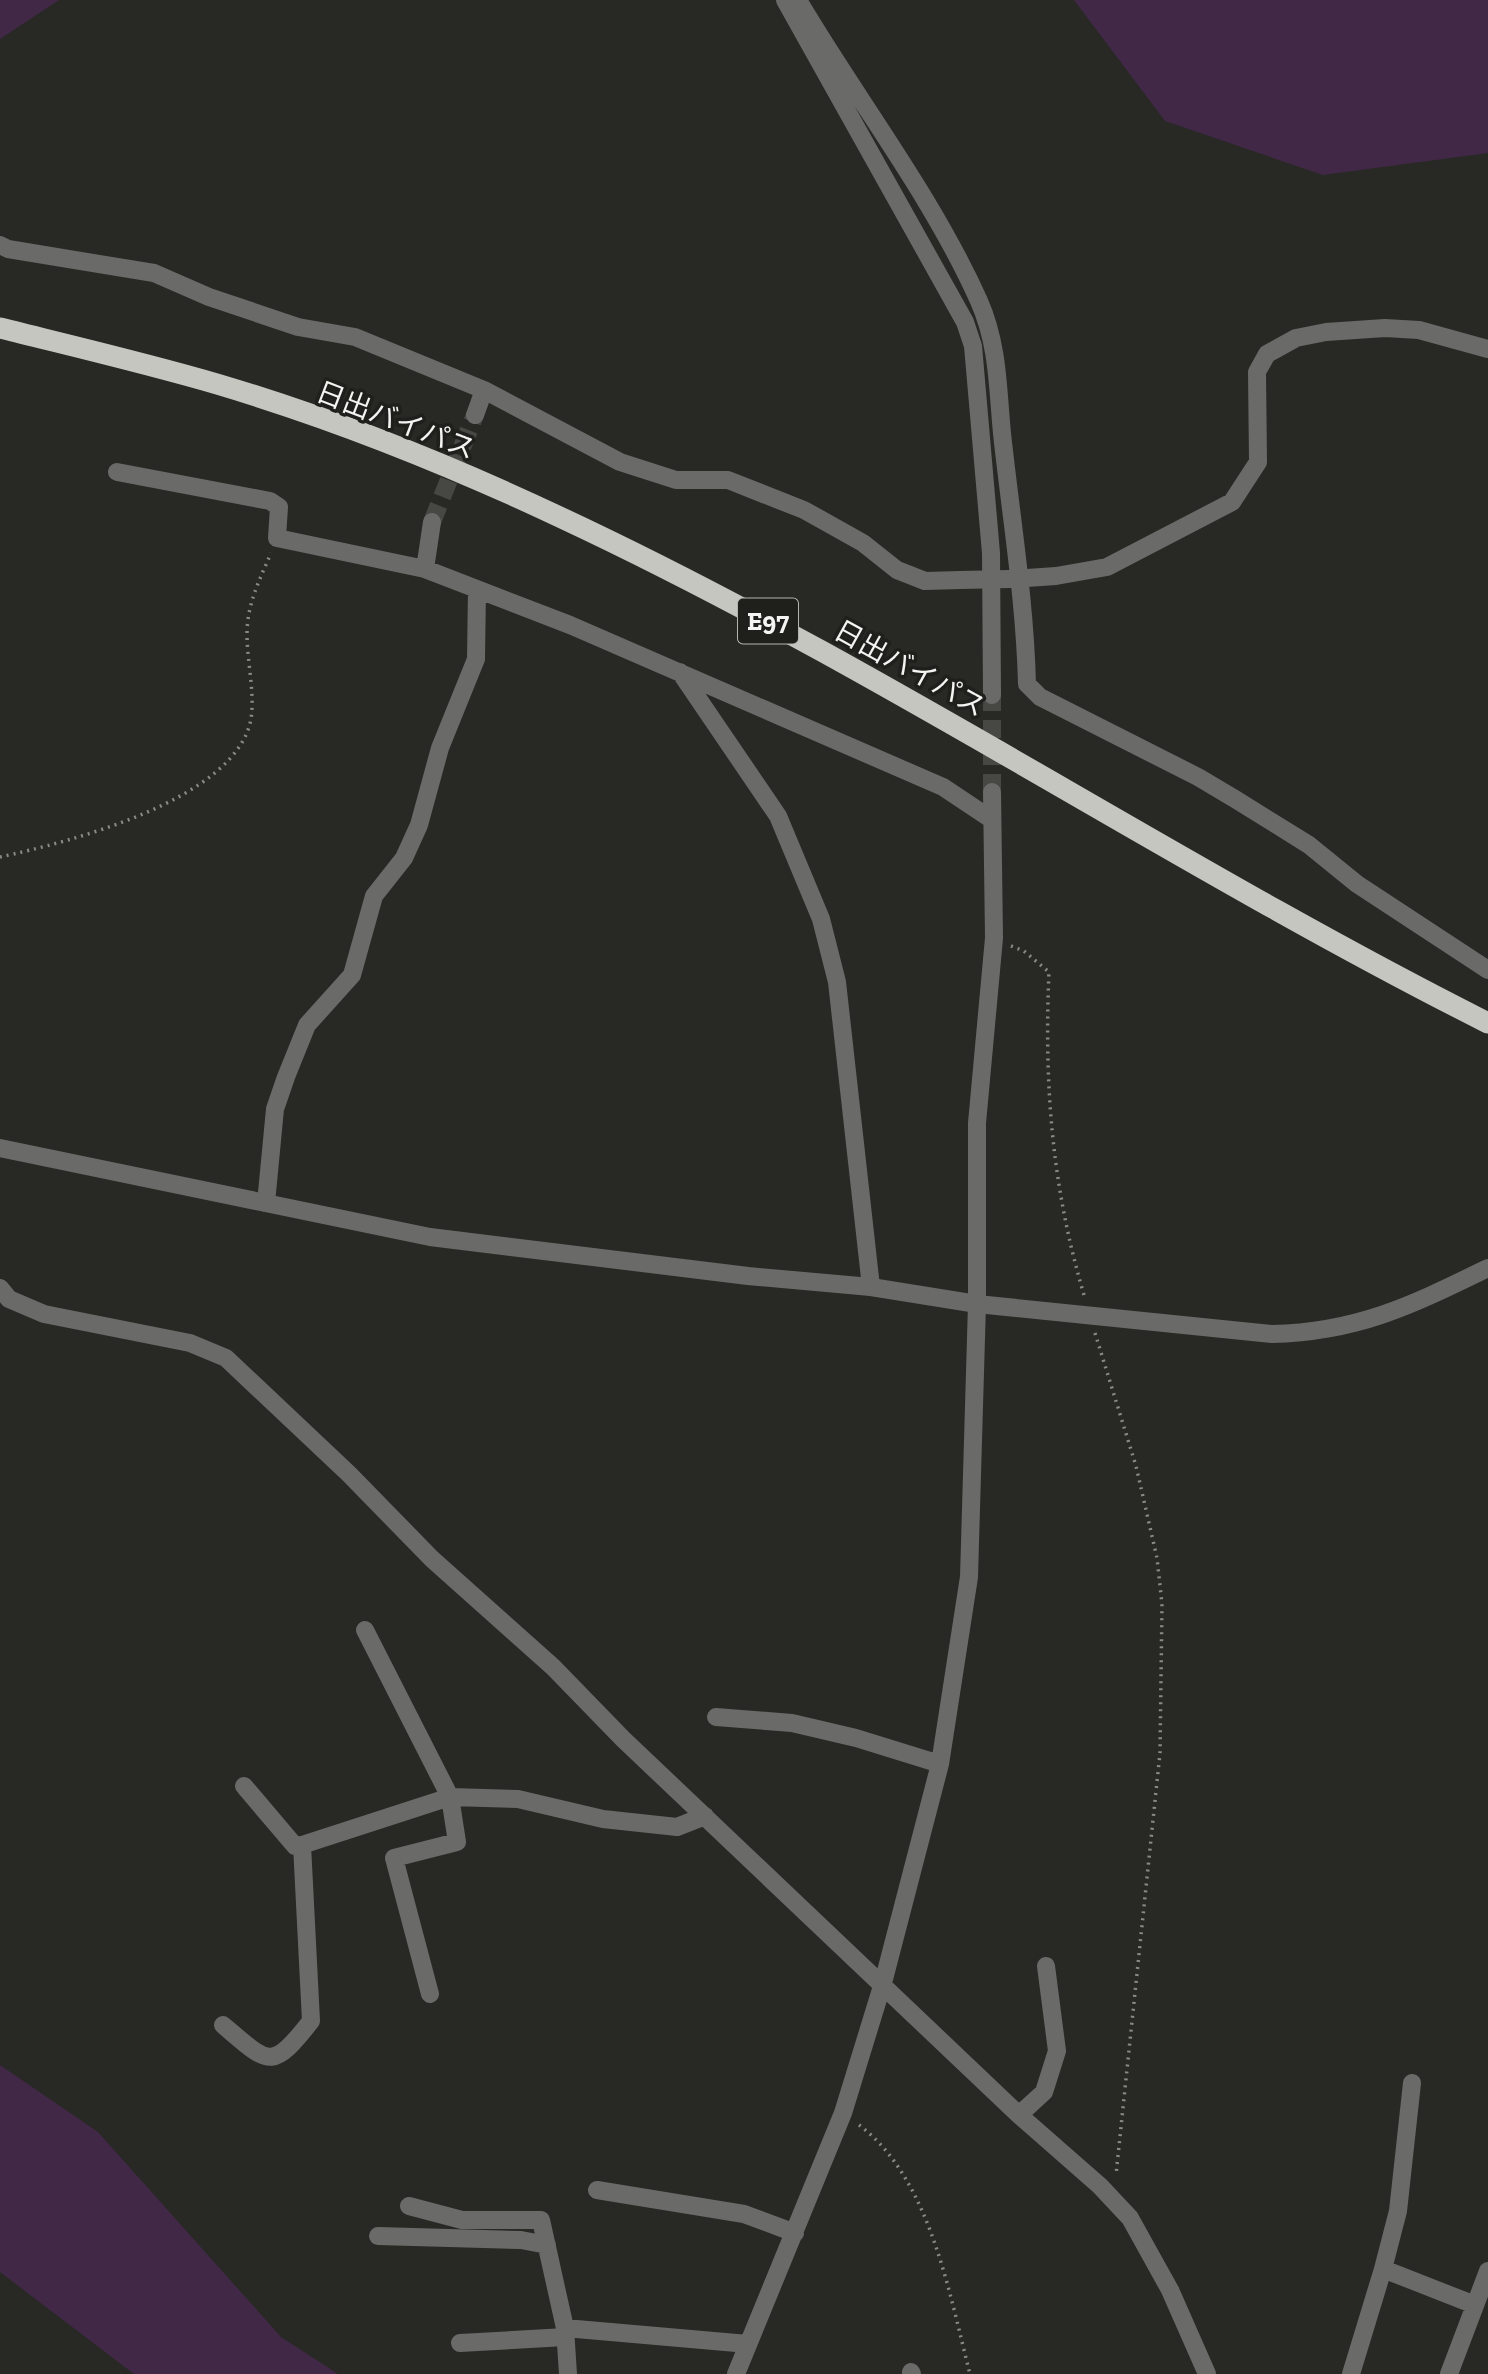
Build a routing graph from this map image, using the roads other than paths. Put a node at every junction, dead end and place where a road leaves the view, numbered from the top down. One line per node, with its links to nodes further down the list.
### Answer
1 (785, 0): 14 (street)
2 (797, 0): 11 (street)
3 (0, 245): 6 (street)
4 (0, 328): 18 (highway, 日出バイパス / E97)
5 (1488, 349): 11 (street)
6 (484, 390): 7 (street); 11 (street, bridge)
7 (475, 415)
8 (117, 472): 10 (street)
9 (432, 522): 10 (street)
10 (425, 569): 12 (street)
11 (1016, 579): 17 (street)
12 (477, 589): 13 (street); 20 (street)
13 (679, 671): 16 (street); 22 (street)
14 (992, 695)
15 (992, 792): 16 (street)
16 (991, 819): 24 (street)
17 (1488, 970)
18 (1488, 1023)
19 (0, 1148): 20 (street)
20 (266, 1203): 22 (street)
21 (1488, 1268): 24 (street)
22 (871, 1287): 24 (street)
23 (0, 1288): 30 (street)
24 (977, 1304): 27 (street)
25 (365, 1630): 29 (street)
26 (716, 1717): 27 (street)
27 (940, 1764): 33 (street)
28 (244, 1786): 31 (street)
29 (450, 1797): 30 (street); 31 (street); 34 (street)
30 (705, 1816): 33 (street)
31 (302, 1846): 35 (street)
32 (1046, 1966): 37 (street)
33 (883, 1983): 37 (street); 40 (street)
34 (430, 1994)
35 (223, 2025)
36 (1412, 2083): 43 (street)
37 (1019, 2115): 51 (street)
38 (597, 2190): 40 (street)
39 (409, 2206): 42 (street)
40 (794, 2233): 48 (street)
41 (378, 2236): 42 (street)
42 (547, 2245): 46 (street)
43 (1383, 2269): 45 (street); 52 (street)
44 (1488, 2271): 45 (street)
45 (1475, 2305): 53 (street)
46 (565, 2333): 47 (street); 48 (street); 49 (street)
47 (460, 2343)
48 (748, 2344): 50 (street)
49 (568, 2374)
50 (736, 2374)
51 (1207, 2374)
52 (1351, 2374)
53 (1449, 2374)

